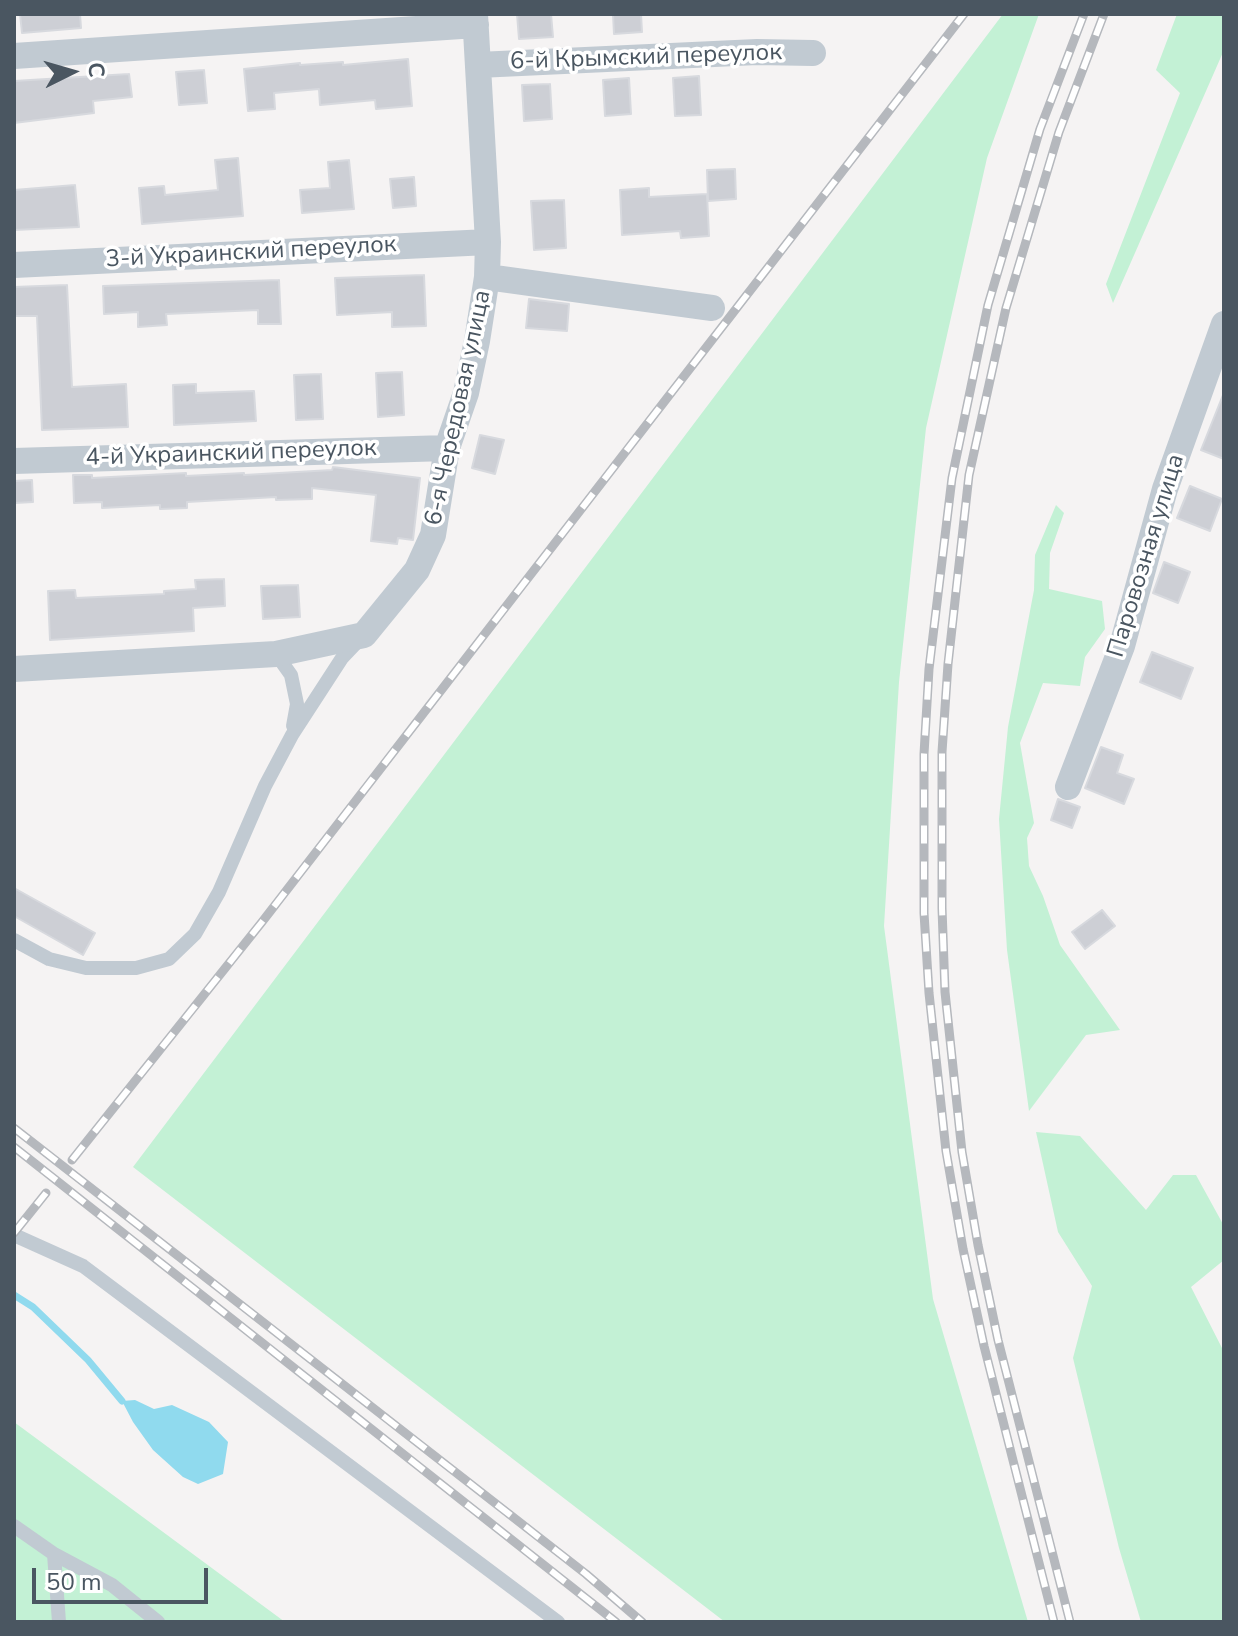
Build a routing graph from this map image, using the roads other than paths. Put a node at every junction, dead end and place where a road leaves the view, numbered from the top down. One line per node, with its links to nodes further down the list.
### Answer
1 (475, 19): 3 (street); 4 (street, 6-я Чередовая улица)
2 (813, 53): 4 (street, 6-й Крымский переулок)
3 (14, 56)
4 (478, 65): 5 (street, 6-я Чередовая улица)
5 (488, 242): 6 (street, 3-й Украинский переулок); 7 (street, 6-я Чередовая улица)
6 (14, 265)
7 (487, 277): 8 (street); 10 (street, 6-я Чередовая улица)
8 (712, 308)
9 (1224, 324): 16 (street, Паровозная улица)
10 (447, 448): 11 (street, 4-й Украинский переулок); 12 (street, 6-я Чередовая улица)
11 (14, 461)
12 (364, 635): 13 (street); 15 (lane)
13 (276, 654): 14 (street); 15 (lane)
14 (14, 669)
15 (292, 735): 17 (lane)
16 (1068, 787)
17 (14, 940)
18 (14, 1235): 23 (lane)
19 (14, 1526): 20 (lane)
20 (54, 1554): 21 (lane); 22 (lane)
21 (59, 1622)
22 (158, 1622)
23 (558, 1622)

